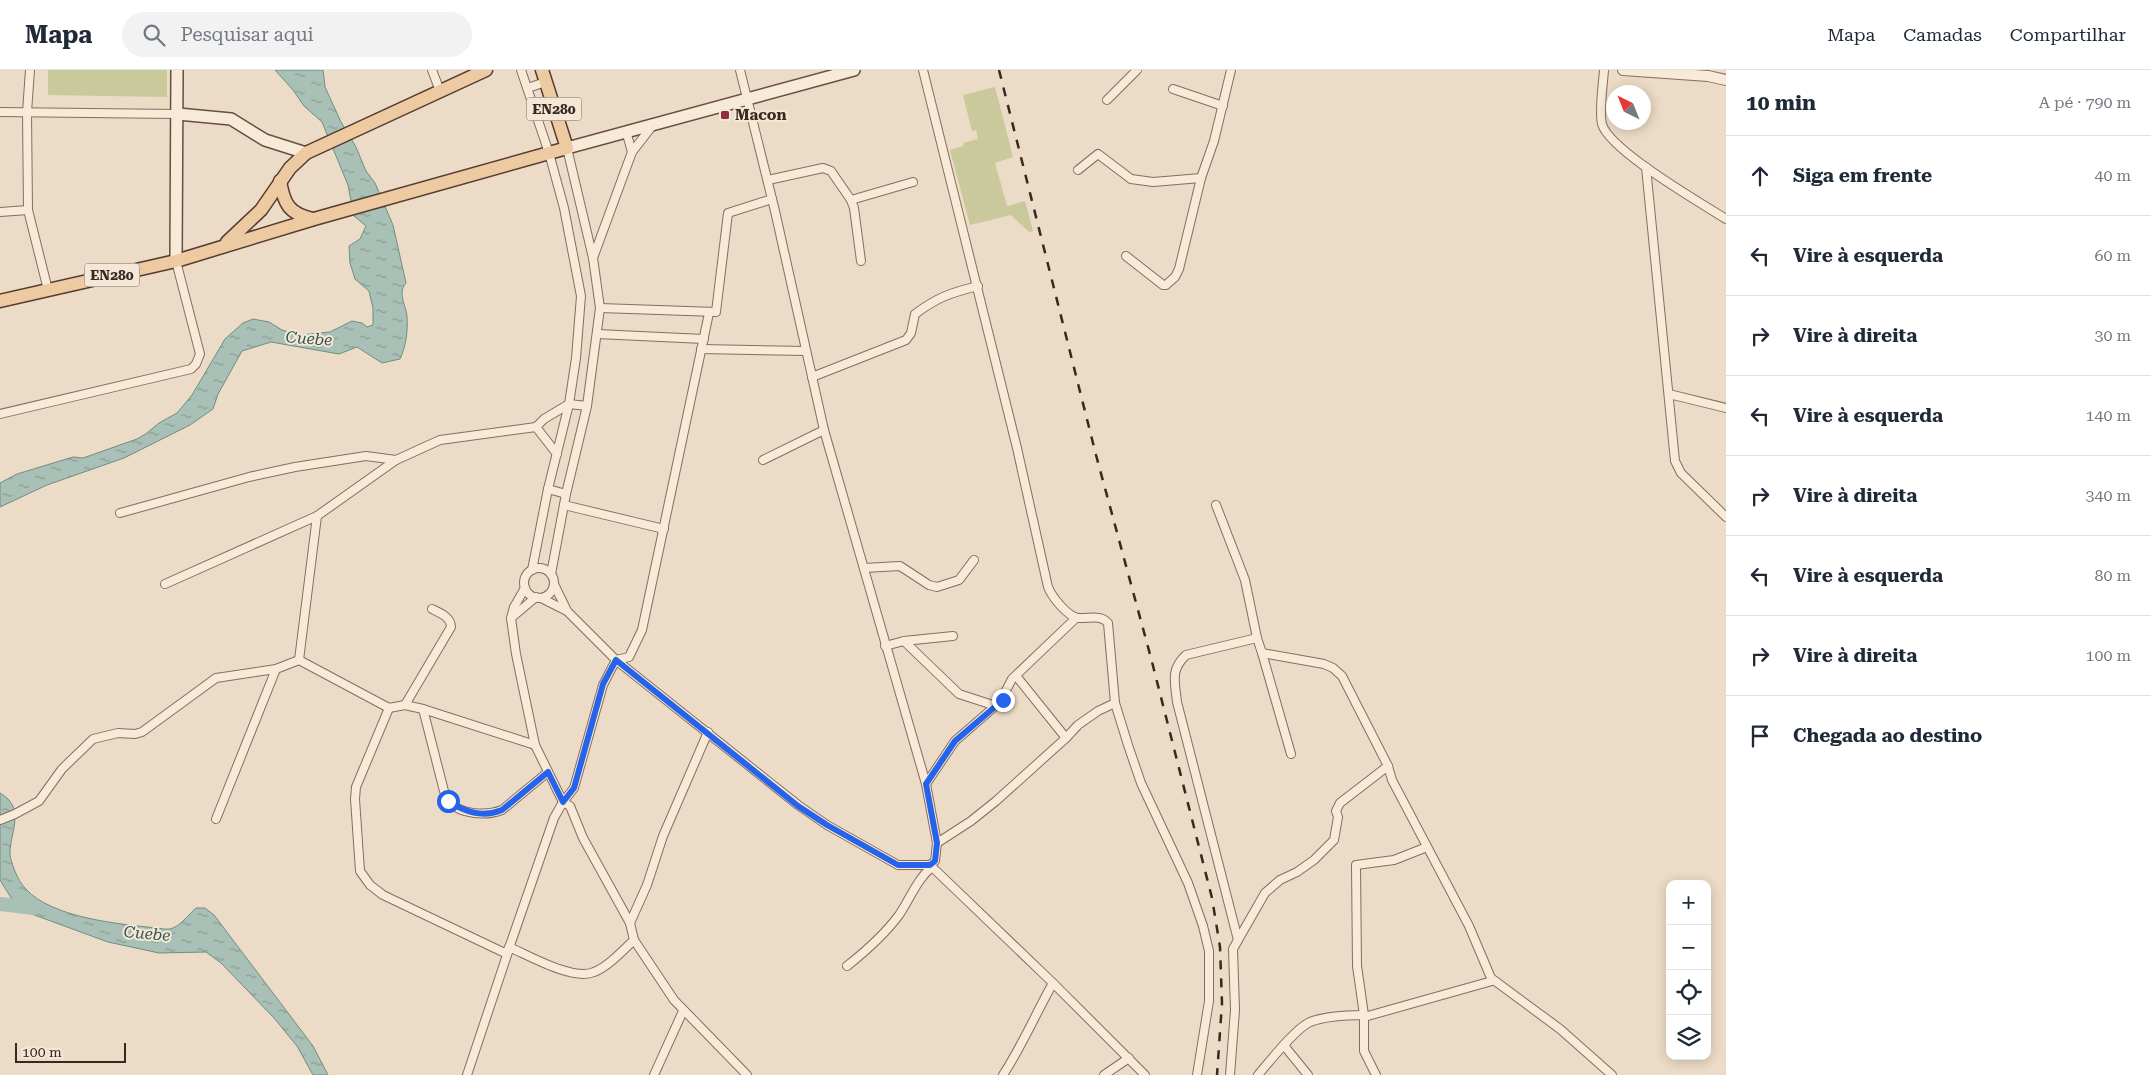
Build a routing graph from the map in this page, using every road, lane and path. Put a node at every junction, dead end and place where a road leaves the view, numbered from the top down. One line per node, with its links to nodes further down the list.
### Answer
1 (30, 70): 22 (street)
2 (178, 70): 23 (main road)
3 (432, 70): 17 (street)
4 (486, 70): 17 (main road, EN280)
5 (521, 70): 15 (street)
6 (740, 70): 18 (street)
7 (854, 70): 18 (main road)
8 (923, 70): 47 (street)
9 (1136, 70): 19 (street)
10 (1231, 70): 20 (street)
11 (1604, 70): 30 (street)
12 (1623, 70): 14 (street)
13 (543, 76): 15 (street); 26 (main road, EN280)
14 (1726, 80)
15 (528, 88): 29 (street)
16 (1172, 89): 20 (street)
17 (440, 91): 28 (main road, EN280)
18 (748, 99): 24 (main road); 33 (street)
19 (1107, 100)
20 (1223, 106): 32 (street)
21 (0, 112): 22 (street)
22 (27, 112): 23 (street); 38 (street)
23 (178, 114): 28 (main road); 45 (main road)
24 (654, 124): 25 (main road); 27 (street)
25 (626, 132): 26 (main road); 27 (street)
26 (567, 148): 29 (main road, EN280); 44 (street)
27 (632, 152): 44 (street)
28 (306, 153): 34 (main road, EN280)
29 (549, 153): 40 (main road, EN280); 50 (street)
30 (1646, 166): 41 (street); 59 (street)
31 (1078, 170): 32 (street)
32 (1201, 178): 43 (street)
33 (768, 180): 36 (street); 37 (street)
34 (280, 181): 40 (main road); 42 (main road, EN280)
35 (913, 182): 37 (street)
36 (772, 199): 53 (street); 57 (street)
37 (851, 200): 46 (street)
38 (28, 210): 39 (street); 48 (street)
39 (0, 212)
40 (314, 219): 42 (main road, EN280)
41 (1726, 219)
42 (223, 246): 45 (main road, EN280)
43 (1126, 256)
44 (593, 258): 49 (street)
45 (176, 261): 48 (main road, EN280); 63 (street)
46 (861, 261)
47 (978, 286): 58 (street); 88 (street)
48 (48, 290): 51 (main road, EN280)
49 (598, 294): 50 (street); 52 (street)
50 (581, 296): 60 (street)
51 (0, 300)
52 (600, 308): 53 (street); 54 (street)
53 (709, 313): 55 (street)
54 (597, 334): 55 (street); 61 (street)
55 (704, 339): 56 (street)
56 (701, 349): 57 (street); 76 (street)
57 (806, 350): 58 (street)
58 (812, 377): 65 (street)
59 (1669, 394): 62 (street); 75 (street)
60 (569, 404): 61 (street); 64 (street); 66 (street)
61 (587, 406): 70 (street)
62 (1726, 408)
63 (0, 414)
64 (536, 427): 66 (street); 67 (street)
65 (824, 430): 68 (street); 78 (street)
66 (557, 454): 69 (street)
67 (396, 460): 73 (street); 74 (street)
68 (763, 460)
69 (548, 489): 70 (street); 79 (street)
70 (566, 494): 71 (street)
71 (564, 505): 76 (street); 80 (street)
72 (1216, 505): 90 (street)
73 (120, 513)
74 (317, 516): 81 (street); 94 (street)
75 (1726, 517)
76 (664, 529): 95 (street)
77 (974, 560): 78 (street)
78 (864, 568): 92 (street)
79 (532, 570): 80 (street); 83 (street)
80 (551, 574): 82 (street)
81 (165, 584)
82 (554, 584): 84 (street); 86 (street)
83 (525, 588): 84 (street); 87 (street)
84 (538, 598): 86 (street); 87 (street)
85 (432, 609): 99 (street)
86 (567, 611): 95 (street)
87 (511, 618): 105 (street)
88 (1076, 618): 97 (street); 98 (street)
89 (952, 636): 91 (street)
90 (1257, 638): 93 (street); 118 (street)
91 (904, 641): 92 (street); 100 (street)
92 (886, 646): 109 (street)
93 (1262, 653): 106 (street); 107 (street)
94 (299, 660): 96 (street); 101 (street)
95 (616, 660): 103 (street); 110 (street)
96 (276, 669): 111 (street); 112 (street)
97 (1017, 677): 100 (street); 104 (street)
98 (1115, 703): 104 (street); 133 (street)
99 (405, 705): 101 (street); 102 (street)
100 (996, 706): 109 (street)
101 (389, 708): 119 (street)
102 (423, 709): 105 (street); 108 (street)
103 (708, 732): 115 (street); 116 (street)
104 (1066, 738): 113 (street)
105 (535, 745): 108 (street)
106 (1291, 754)
107 (1388, 766): 114 (street); 118 (street)
108 (548, 772): 110 (street)
109 (926, 784): 113 (street)
110 (563, 802): 116 (street); 119 (street)
111 (216, 819)
112 (0, 820)
113 (937, 843): 115 (street)
114 (1427, 847): 121 (street); 124 (street)
115 (931, 866): 120 (street); 122 (street)
116 (630, 923): 117 (street)
117 (634, 940): 119 (street); 123 (street)
118 (1238, 940): 134 (street)
119 (508, 950): 127 (street)
120 (848, 966)
121 (1491, 978): 124 (street); 138 (street)
122 (1053, 983): 126 (street); 130 (street)
123 (683, 1011): 128 (street); 129 (street)
124 (1364, 1014): 125 (street); 137 (street)
125 (1285, 1044): 135 (street); 136 (street)
126 (1129, 1058): 131 (street); 132 (street)
127 (467, 1075)
128 (654, 1075)
129 (747, 1075)
130 (1003, 1075)
131 (1104, 1075)
132 (1145, 1075)
133 (1197, 1075)
134 (1230, 1075)
135 (1258, 1075)
136 (1308, 1075)
137 (1376, 1075)
138 (1612, 1075)

